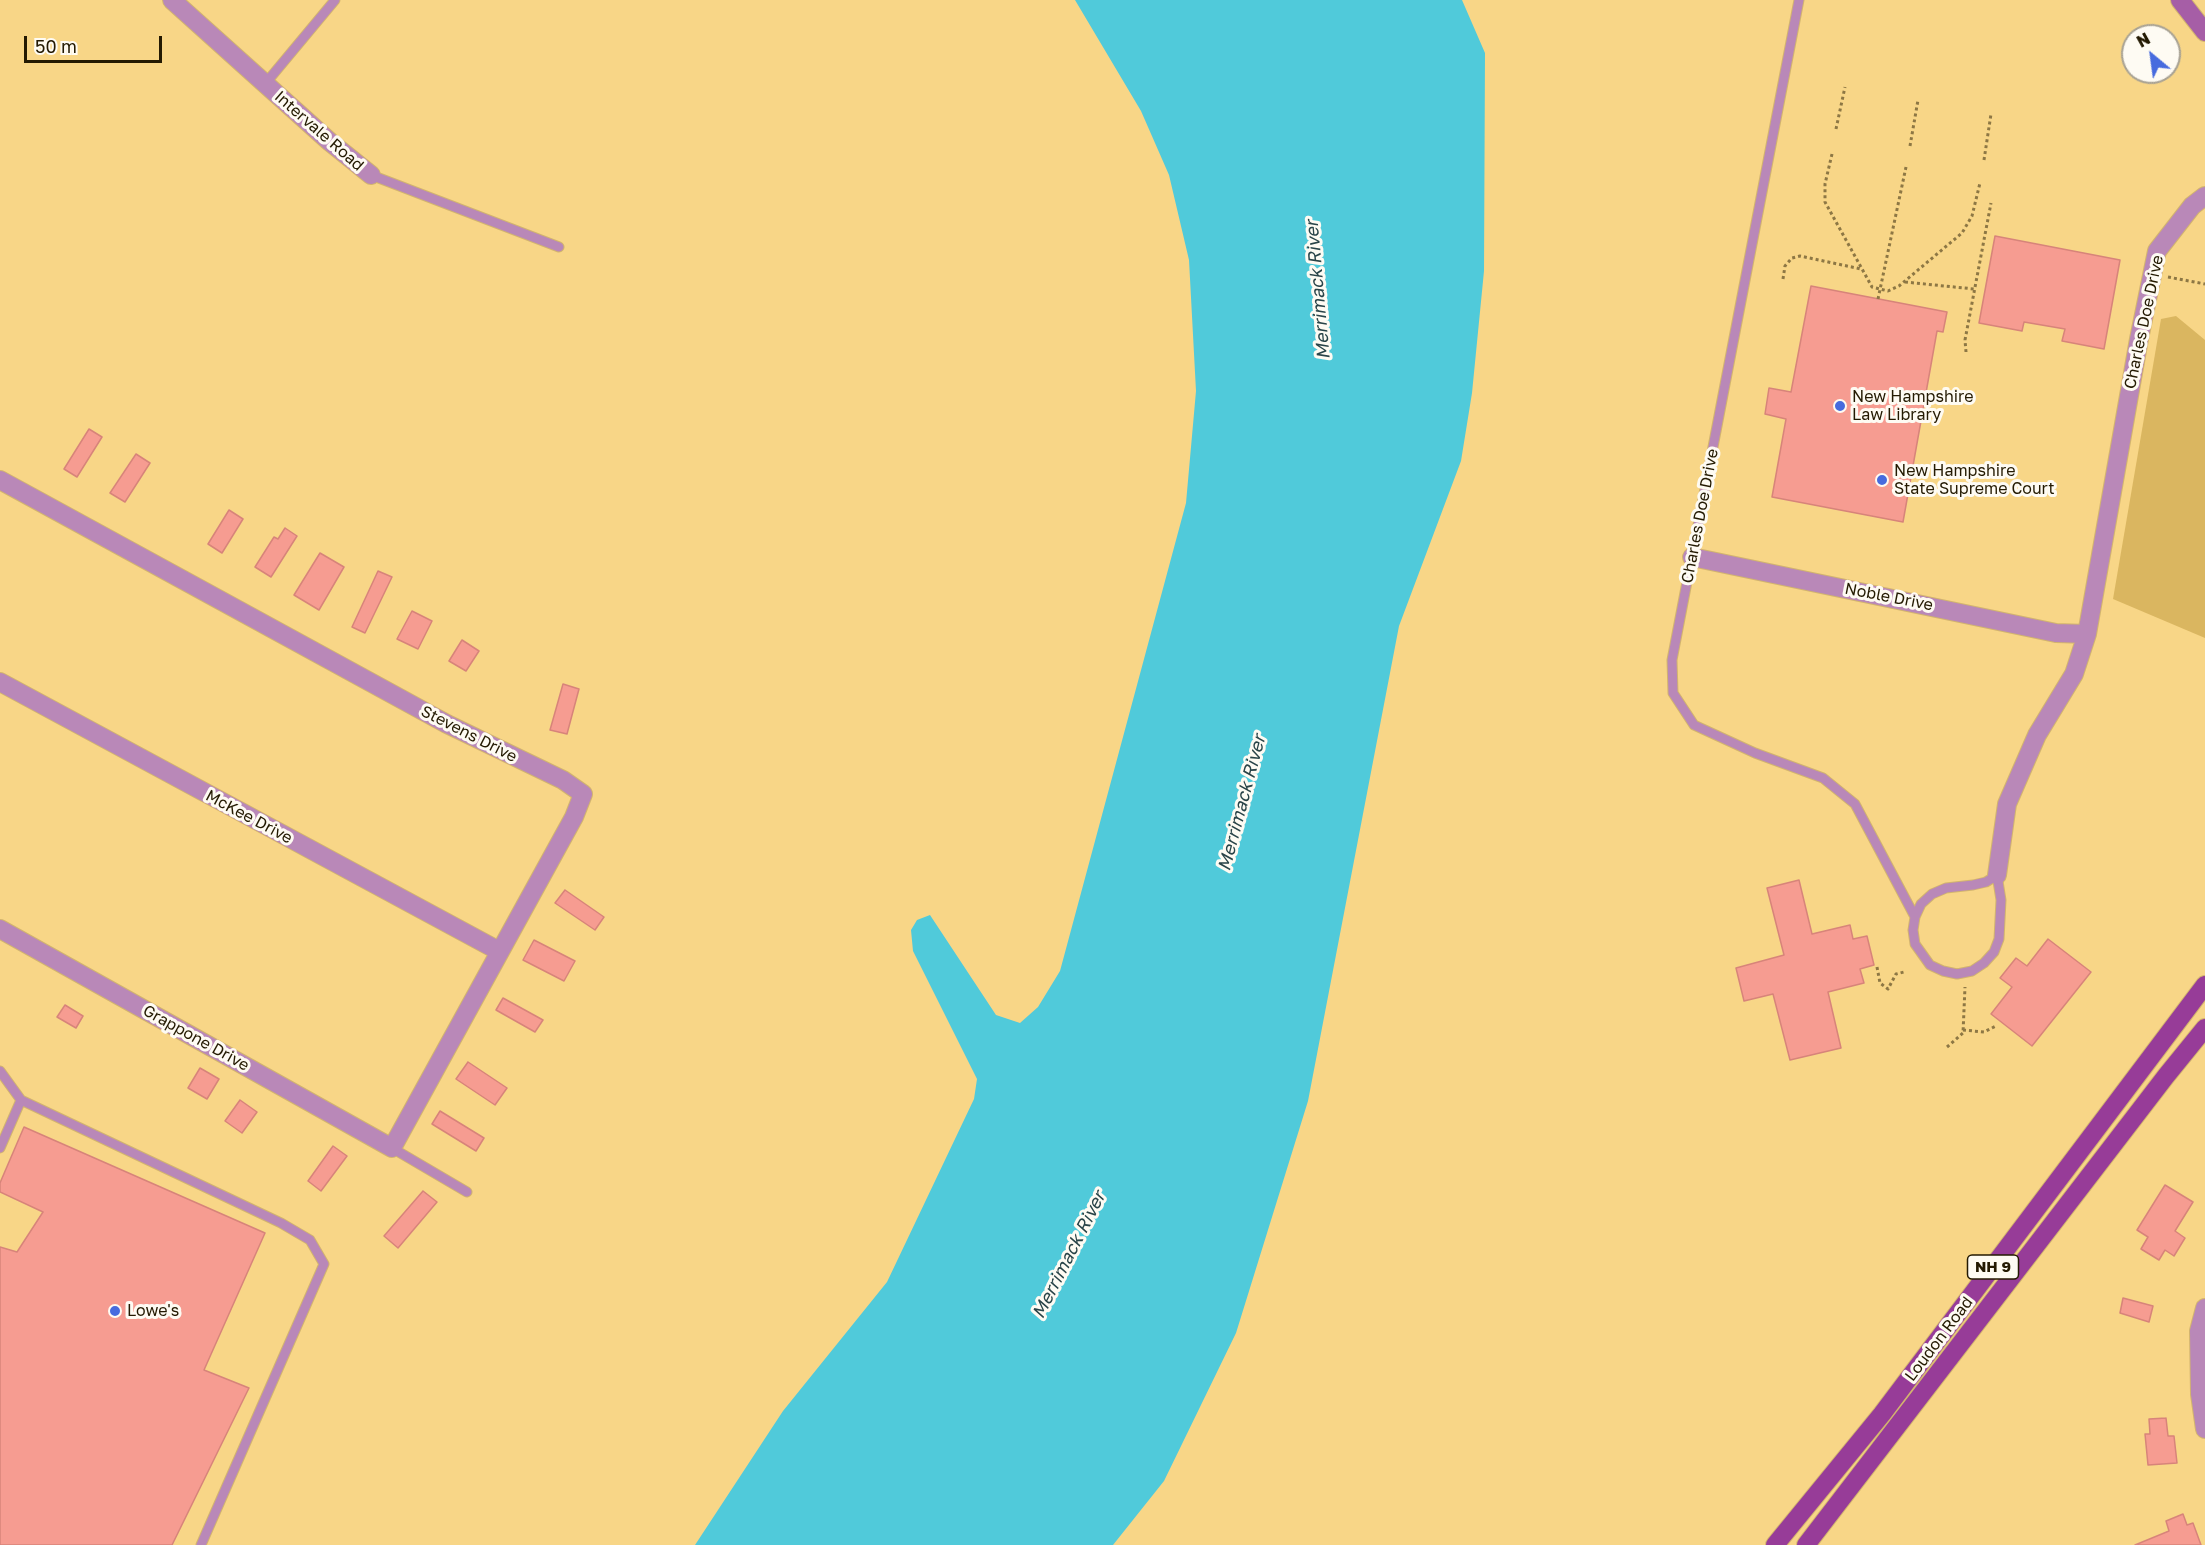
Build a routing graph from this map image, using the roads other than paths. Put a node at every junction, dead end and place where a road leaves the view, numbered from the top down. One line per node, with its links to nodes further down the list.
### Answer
1 (172, 0): 6 (street, Intervale Road)
2 (335, 0): 6 (lane)
3 (1799, 0): 11 (lane, Charles Doe Drive)
4 (2180, 0): 5 (street)
5 (2205, 32)
6 (265, 84): 7 (street, Intervale Road)
7 (371, 175): 9 (lane, Intervale Road)
8 (2205, 196): 12 (street, Charles Doe Drive)
9 (559, 247)
10 (0, 480): 17 (street, Stevens Drive)
11 (1692, 557): 12 (street, Noble Drive); 15 (lane, Charles Doe Drive)
12 (2087, 634): 14 (street, Charles Doe Drive)
13 (0, 682): 17 (street, McKee Drive)
14 (1997, 874): 15 (lane); 15 (lane, Charles Doe Drive)
15 (1915, 917)
16 (0, 929): 23 (street, Grappone Drive)
17 (499, 951): 23 (street, Stevens Drive)
18 (2205, 985): 28 (main road, Loudon Road / NH 9)
19 (2205, 1028): 29 (main road, Loudon Road / NH 9)
20 (0, 1071): 21 (lane)
21 (21, 1100): 22 (lane); 27 (lane)
22 (0, 1148)
23 (392, 1148): 24 (lane)
24 (467, 1192)
25 (2205, 1308): 26 (street)
26 (2205, 1429)
27 (201, 1545)
28 (1775, 1545)
29 (1806, 1545)

